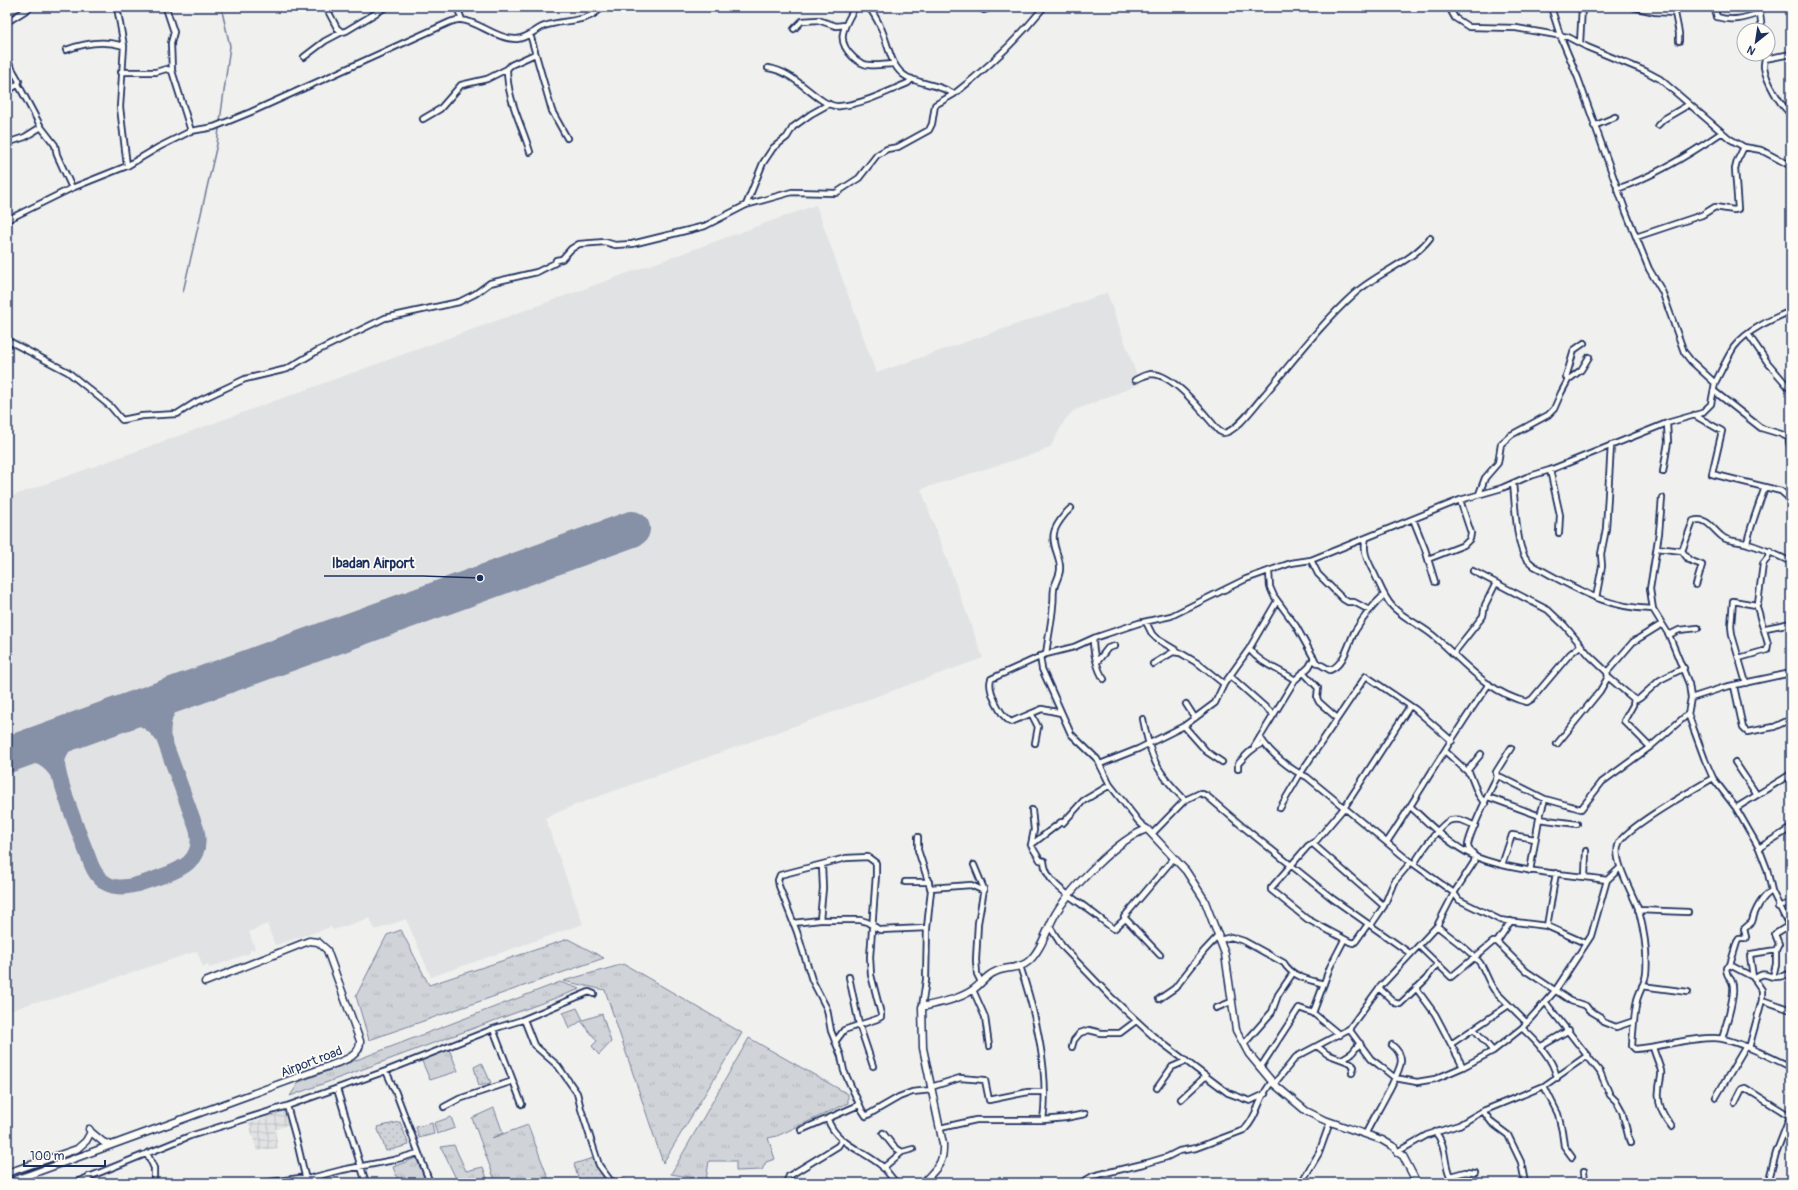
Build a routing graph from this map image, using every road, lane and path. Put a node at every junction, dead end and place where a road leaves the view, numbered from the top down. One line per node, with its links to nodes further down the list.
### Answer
1 (31, 7): 21 (street)
2 (117, 7): 32 (street)
3 (326, 7): 25 (street)
4 (386, 7): 25 (street)
5 (457, 7): 20 (street)
6 (602, 7): 26 (street)
7 (855, 7): 23 (street)
8 (869, 7): 40 (street)
9 (979, 7): 10 (street)
10 (992, 7)
11 (1044, 7): 48 (street)
12 (1449, 7): 27 (street)
13 (1551, 7): 27 (street)
14 (1582, 7): 31 (street)
15 (1633, 7): 29 (street)
16 (1714, 7): 19 (street)
17 (1762, 7): 19 (street)
18 (166, 8): 43 (street)
19 (1760, 13): 22 (street)
20 (462, 20): 26 (street); 57 (street)
21 (7, 22)
22 (1761, 22)
23 (845, 25): 24 (street); 40 (street)
24 (794, 29)
25 (342, 32): 37 (street)
26 (530, 34): 34 (street)
27 (1560, 35): 28 (street); 30 (street)
28 (1568, 37): 30 (street); 31 (street)
29 (1679, 41)
30 (1563, 43): 55 (street)
31 (1580, 43): 50 (street)
32 (124, 46): 33 (street); 44 (street)
33 (66, 50)
34 (535, 54): 42 (street); 59 (street)
35 (1791, 54): 36 (street)
36 (1776, 56)
37 (304, 57)
38 (7, 60): 46 (street)
39 (1765, 62): 51 (street)
40 (894, 64): 45 (street)
41 (768, 68): 49 (street)
42 (507, 69): 53 (street); 62 (street)
43 (172, 71): 44 (street); 57 (street)
44 (122, 72): 64 (street)
45 (912, 79): 48 (street); 49 (street)
46 (18, 84): 47 (street); 56 (street)
47 (7, 92)
48 (954, 94): 67 (street)
49 (829, 104): 67 (street)
50 (1688, 105): 54 (street); 58 (street)
51 (1791, 114)
52 (1615, 117): 55 (street)
53 (423, 119)
54 (1658, 125)
55 (1594, 126): 66 (street)
56 (41, 127): 60 (street); 65 (street)
57 (191, 132): 64 (street)
58 (1721, 133): 61 (street); 66 (street)
59 (567, 138)
60 (7, 143)
61 (1744, 147): 63 (street); 69 (street)
62 (530, 152)
63 (1790, 164)
64 (127, 166): 65 (street)
65 (72, 188): 68 (street)
66 (1617, 189): 69 (street)
67 (746, 205): 73 (street)
68 (7, 220)
69 (1636, 237): 78 (street)
70 (1430, 238): 76 (street)
71 (1791, 311): 72 (street)
72 (1748, 334): 78 (street); 79 (street)
73 (7, 340)
74 (1584, 342): 77 (street)
75 (1589, 357): 77 (street)
76 (1135, 380)
77 (1568, 380): 90 (street)
78 (1715, 383): 80 (street)
79 (1791, 390)
80 (1714, 391): 81 (street); 83 (street)
81 (1694, 415): 82 (street); 89 (street)
82 (1667, 423): 84 (street); 87 (street)
83 (1790, 438): 85 (street)
84 (1611, 445): 86 (street); 111 (street)
85 (1791, 451)
86 (1550, 470): 88 (street); 96 (street)
87 (1663, 472)
88 (1513, 483): 90 (street); 111 (street)
89 (1765, 486): 93 (street); 98 (street)
90 (1479, 494): 92 (street)
91 (1662, 498): 99 (street)
92 (1460, 500): 95 (street); 102 (street)
93 (1791, 500)
94 (1071, 508): 126 (street)
95 (1413, 519): 97 (street); 102 (street)
96 (1559, 533)
97 (1366, 538): 103 (street); 110 (street)
98 (1747, 543): 100 (street); 101 (street)
99 (1657, 548): 100 (street); 114 (street)
100 (1682, 551): 109 (street)
101 (1770, 551): 104 (street); 113 (street)
102 (1428, 559): 107 (street)
103 (1311, 560): 106 (street); 115 (street)
104 (1791, 562)
105 (1473, 571): 108 (street)
106 (1269, 572): 112 (street); 116 (street)
107 (1435, 582)
108 (1496, 583): 123 (street); 128 (street)
109 (1696, 585)
110 (1384, 595): 115 (street); 128 (street)
111 (1596, 598): 114 (street)
112 (1277, 601): 125 (street); 130 (street)
113 (1756, 605): 120 (street); 131 (street)
114 (1654, 609): 118 (street)
115 (1369, 610): 130 (street)
116 (1146, 622): 122 (street); 127 (street)
117 (1791, 623): 120 (street)
118 (1662, 624): 121 (street); 137 (street)
119 (1698, 628): 121 (street)
120 (1764, 630): 131 (street)
121 (1669, 635): 134 (street)
122 (1094, 638): 126 (street); 132 (street)
123 (1581, 645): 137 (street); 143 (street)
124 (1115, 646): 132 (street)
125 (1250, 649): 138 (street); 140 (street)
126 (1046, 654): 129 (street)
127 (1183, 654): 133 (street); 142 (street)
128 (1453, 654): 143 (street)
129 (1040, 656): 149 (street); 151 (street)
130 (1314, 658): 135 (street)
131 (1739, 658): 141 (street)
132 (1097, 662): 139 (street)
133 (1153, 664)
134 (1684, 668): 145 (street); 146 (street)
135 (1304, 672): 140 (street); 154 (street)
136 (1791, 673): 141 (street)
137 (1607, 674): 146 (street); 163 (street)
138 (1230, 676): 142 (street); 152 (street)
139 (1104, 678)
140 (1295, 680): 152 (street)
141 (1746, 683): 144 (street)
142 (1224, 684): 153 (street)
143 (1489, 684): 159 (street)
144 (1734, 686): 145 (street); 156 (street)
145 (1691, 698): 150 (street)
146 (1634, 699): 165 (street)
147 (1186, 704): 153 (street)
148 (1410, 706): 154 (street); 159 (street); 186 (street)
149 (1061, 713): 151 (street); 171 (street)
150 (1688, 714): 165 (street); 177 (street)
151 (1032, 715): 161 (street)
152 (1274, 715): 158 (street)
153 (1195, 718): 157 (street)
154 (1337, 718): 174 (street)
155 (1143, 719): 162 (street)
156 (1791, 719)
157 (1184, 726): 162 (street); 169 (street)
158 (1260, 737): 160 (street); 164 (street)
159 (1452, 741): 167 (street)
160 (1264, 743): 164 (street); 174 (street)
161 (1035, 744)
162 (1148, 744): 171 (street); 182 (street)
163 (1557, 744)
164 (1254, 747): 172 (street)
165 (1650, 747): 181 (street)
166 (1511, 748): 176 (street)
167 (1445, 751): 173 (street); 184 (street)
168 (1481, 754): 173 (street)
169 (1222, 762)
170 (1735, 762): 179 (street)
171 (1100, 764): 178 (street)
172 (1238, 769)
173 (1467, 771): 183 (street)
174 (1300, 774): 185 (street); 186 (street)
175 (1791, 774): 179 (street)
176 (1497, 777): 180 (street); 181 (street)
177 (1713, 778): 187 (street); 212 (street)
178 (1110, 785): 190 (street); 202 (street)
179 (1758, 795): 187 (street)
180 (1488, 797): 183 (street); 189 (street)
181 (1545, 799): 189 (street)
182 (1185, 800): 197 (street); 211 (street)
183 (1485, 804): 192 (street)
184 (1411, 807): 196 (street); 200 (street)
185 (1280, 808)
186 (1344, 808): 200 (street); 201 (street)
187 (1736, 808): 203 (street)
188 (1032, 810): 202 (street)
189 (1539, 817): 191 (street); 199 (street)
190 (1139, 822): 194 (street); 195 (street)
191 (1577, 824)
192 (1475, 826): 196 (street); 205 (street)
193 (1791, 828): 203 (street)
194 (1146, 829): 195 (street); 197 (street)
195 (1136, 833): 223 (street)
196 (1438, 833): 205 (street); 207 (street)
197 (1152, 834): 206 (street)
198 (918, 836): 218 (street)
199 (1535, 839): 210 (street); 213 (street)
200 (1387, 842): 207 (street)
201 (1313, 844): 211 (street); 225 (street)
202 (1031, 845): 223 (street)
203 (1759, 848): 221 (street)
204 (1586, 851): 215 (street)
205 (1475, 856): 210 (street); 222 (street)
206 (1174, 858): 229 (street); 240 (street)
207 (1413, 863): 222 (street); 225 (street)
208 (822, 865): 230 (street); 232 (street); 233 (street)
209 (974, 865): 220 (street)
210 (1502, 865): 213 (street)
211 (1290, 866): 234 (street); 241 (street)
212 (1620, 868): 216 (street); 227 (street)
213 (1530, 871): 214 (street)
214 (1556, 873): 215 (street); 236 (street)
215 (1585, 876): 216 (street)
216 (1607, 880): 243 (street)
217 (905, 882): 218 (street)
218 (928, 882): 219 (street)
219 (930, 888): 220 (street); 238 (street)
220 (984, 891): 258 (street)
221 (1772, 891): 226 (street); 250 (street)
222 (1454, 893): 231 (street); 235 (street)
223 (1069, 897): 229 (street); 237 (street)
224 (1791, 903): 226 (street)
225 (1384, 906): 234 (street)
226 (1778, 907): 239 (street)
227 (1638, 910): 228 (street); 260 (street)
228 (1688, 912)
229 (1124, 919): 247 (street)
230 (820, 920): 232 (street); 233 (street)
231 (1511, 921): 236 (street); 242 (street)
232 (793, 923): 288 (street)
233 (873, 925): 238 (street); 280 (street)
234 (1369, 925): 241 (street); 246 (street)
235 (1437, 926): 244 (street); 248 (street)
236 (1547, 926): 243 (street)
237 (1050, 927): 251 (street); 277 (street)
238 (927, 928): 272 (street)
239 (1790, 928): 245 (street)
240 (1220, 937): 252 (street); 267 (street); 269 (street)
241 (1344, 940): 259 (street)
242 (1497, 942): 248 (street); 264 (street)
243 (1585, 943): 264 (street)
244 (1419, 946): 246 (street); 249 (street)
245 (1776, 950): 255 (street); 256 (street)
246 (1411, 954): 261 (street)
247 (1160, 955)
248 (1474, 957): 249 (street); 271 (street)
249 (1437, 964): 262 (street)
250 (1730, 965): 256 (street); 287 (street)
251 (1020, 966): 258 (street); 318 (street)
252 (1293, 973): 259 (street); 289 (street)
253 (1791, 973): 255 (street)
254 (849, 977): 280 (street)
255 (1773, 977): 256 (street)
256 (1754, 978): 268 (street)
257 (205, 982): 341 (street, Airport road)
258 (981, 982): 263 (street)
259 (1324, 984): 275 (street)
260 (1642, 986): 265 (street); 278 (street)
261 (1379, 988): 262 (street); 283 (street)
262 (1416, 988): 291 (street)
263 (973, 990): 272 (street); 293 (street)
264 (1555, 991): 270 (street); 278 (street)
265 (1688, 992)
266 (594, 994): 276 (street)
267 (1159, 998)
268 (1762, 1000): 274 (street); 298 (street)
269 (1231, 1002): 273 (street); 289 (street)
270 (1546, 1002): 279 (street); 285 (street)
271 (1509, 1005): 279 (street); 284 (street)
272 (922, 1007): 315 (street)
273 (1216, 1008)
274 (1791, 1010)
275 (1313, 1013): 286 (street); 306 (street)
276 (522, 1020): 282 (street); 363 (street)
277 (1136, 1021): 295 (street); 302 (street)
278 (1634, 1021): 297 (street)
279 (1527, 1023): 281 (street)
280 (859, 1024): 288 (street); 303 (street)
281 (1522, 1028): 296 (street); 299 (street)
282 (493, 1029): 307 (street); 312 (street)
283 (1349, 1029): 286 (street); 290 (street)
284 (1474, 1029): 291 (street); 299 (street)
285 (1568, 1030): 296 (street); 300 (street)
286 (1340, 1035): 294 (street)
287 (1722, 1039): 297 (street); 298 (street)
288 (835, 1042): 324 (street)
289 (1244, 1044): 306 (street)
290 (1360, 1044): 301 (street); 310 (street)
291 (1451, 1044): 304 (street)
292 (1392, 1045): 310 (street)
293 (989, 1046)
294 (1317, 1046): 301 (street); 313 (street)
295 (1072, 1047)
296 (1540, 1047): 311 (street)
297 (1653, 1047): 333 (street)
298 (1748, 1047): 305 (street); 320 (street)
299 (1493, 1051): 304 (street)
300 (1588, 1055): 311 (street); 340 (street)
301 (1342, 1059): 308 (street)
302 (1186, 1061): 309 (street); 316 (street)
303 (873, 1066)
304 (1463, 1067): 310 (street)
305 (1791, 1067)
306 (1260, 1068): 313 (street)
307 (386, 1071): 317 (street); 346 (street)
308 (1352, 1073)
309 (1206, 1076): 319 (street); 321 (street)
310 (1395, 1078): 338 (street)
311 (1557, 1078): 314 (street)
312 (513, 1081): 322 (street); 326 (street)
313 (1273, 1083): 319 (street); 332 (street)
314 (1544, 1086): 327 (street); 347 (street)
315 (931, 1088): 318 (street); 324 (street); 334 (street)
316 (1157, 1088)
317 (337, 1089): 325 (street); 348 (street)
318 (1045, 1092): 331 (street)
319 (1265, 1094): 368 (street)
320 (1716, 1097)
321 (1181, 1099)
322 (522, 1104)
323 (1735, 1104): 329 (street)
324 (859, 1105): 330 (street)
325 (287, 1106): 345 (street); 354 (street)
326 (444, 1107)
327 (1483, 1111): 337 (street); 355 (street)
328 (1085, 1114): 331 (street)
329 (1790, 1115): 372 (street)
330 (828, 1120): 335 (street); 339 (street)
331 (1043, 1120): 334 (street)
332 (1330, 1122): 338 (street); 369 (street)
333 (1672, 1127)
334 (940, 1128): 367 (street)
335 (800, 1130)
336 (883, 1132): 343 (street)
337 (1435, 1132): 344 (street); 352 (street)
338 (1366, 1133): 344 (street)
339 (842, 1140): 349 (street); 365 (street)
340 (1630, 1143)
341 (111, 1145): 351 (street); 356 (street, Airport road)
342 (913, 1149): 343 (street)
343 (902, 1152): 349 (street)
344 (1397, 1152): 370 (street)
345 (147, 1153): 353 (street); 359 (street)
346 (418, 1153): 348 (street); 362 (street)
347 (1572, 1157)
348 (361, 1166): 354 (street); 361 (street)
349 (884, 1168): 366 (street)
350 (1584, 1171): 371 (street)
351 (7, 1173)
352 (1475, 1173)
353 (89, 1176): 357 (street); 358 (street)
354 (309, 1181): 360 (street)
355 (1525, 1181)
356 (7, 1183)
357 (74, 1183)
358 (89, 1183)
359 (154, 1183)
360 (262, 1183)
361 (366, 1183)
362 (430, 1183)
363 (614, 1183): 364 (street)
364 (624, 1183)
365 (786, 1183)
366 (896, 1183)
367 (923, 1183)
368 (1082, 1183)
369 (1301, 1183)
370 (1417, 1183)
371 (1585, 1183)
372 (1768, 1183)

